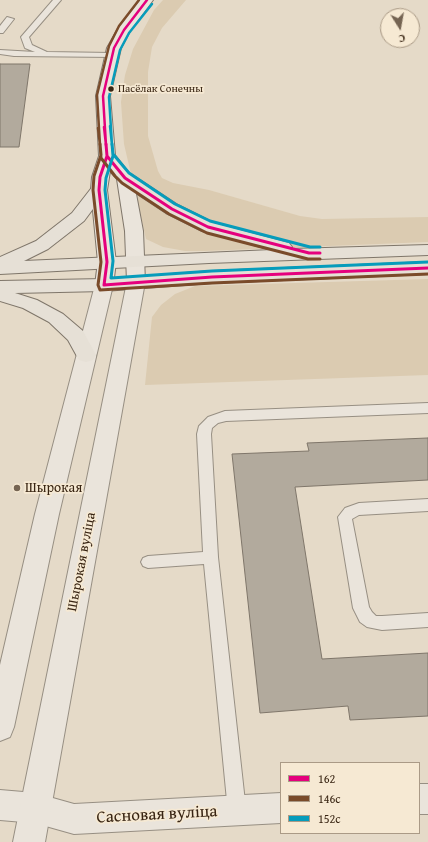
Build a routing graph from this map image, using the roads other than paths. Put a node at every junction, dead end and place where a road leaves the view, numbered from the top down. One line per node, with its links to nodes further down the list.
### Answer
1 (57, 0): 5 (lane)
2 (147, 0): 8 (street)
3 (0, 18): 4 (lane)
4 (0, 31)
5 (25, 37): 6 (lane); 7 (lane)
6 (0, 51): 7 (lane)
7 (46, 53): 8 (lane)
8 (112, 55): 9 (street)
9 (107, 156): 10 (street); 11 (street)
10 (125, 178): 13 (main road); 14 (street, Шырокая вуліца)
11 (99, 190): 15 (main road); 16 (street)
12 (428, 250): 13 (main road)
13 (309, 253): 14 (main road)
14 (136, 260): 16 (main road); 19 (street, Шырокая вуліца)
15 (0, 262)
16 (107, 262): 17 (main road); 20 (street)
17 (0, 268)
18 (428, 268): 19 (main road)
19 (136, 282): 20 (main road); 31 (street, Шырокая вуліца)
20 (104, 285): 21 (main road); 23 (street)
21 (0, 287)
22 (0, 294): 23 (main road)
23 (86, 355): 29 (street)
24 (428, 408): 26 (lane)
25 (428, 505): 28 (lane)
26 (211, 557): 27 (lane); 33 (lane)
27 (148, 562)
28 (428, 620)
29 (0, 727)
30 (0, 805): 31 (street, Сасновая вуліца)
31 (35, 808): 33 (street, Сасновая вуліца); 34 (street, Шырокая вуліца)
32 (280, 808): 33 (street, Сасновая вуліца)
33 (237, 811)
34 (29, 842)

